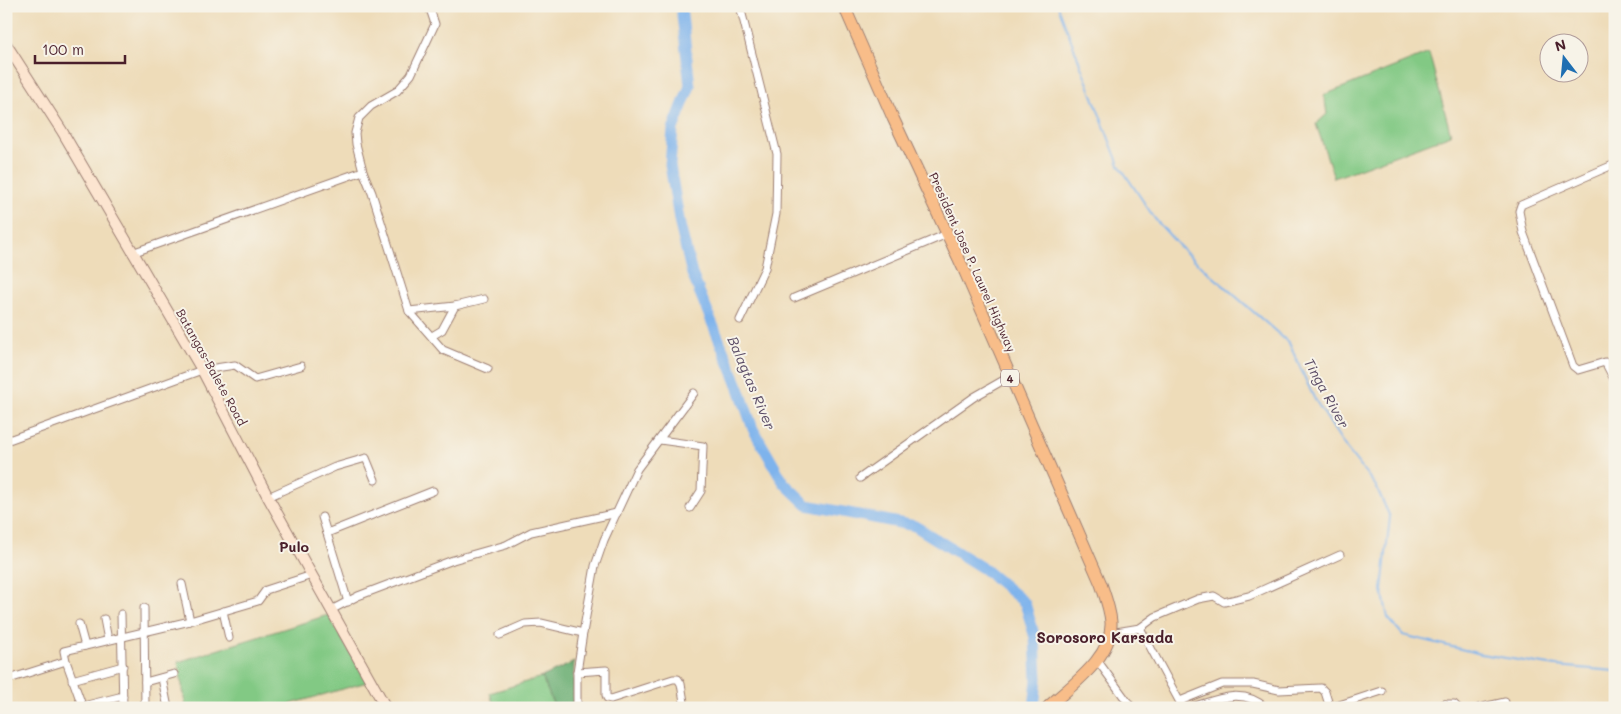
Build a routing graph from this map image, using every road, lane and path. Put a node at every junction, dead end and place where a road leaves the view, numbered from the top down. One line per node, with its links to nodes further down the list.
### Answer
1 (429, 6): 6 (street)
2 (740, 6): 13 (street)
3 (844, 6): 7 (highway, President Jose P. Laurel Highway / 4)
4 (6, 44): 8 (main road, Batangas-Balete Road)
5 (1615, 164): 19 (street)
6 (363, 171): 8 (street); 12 (street)
7 (947, 234): 9 (street); 18 (highway, President Jose P. Laurel Highway / 4)
8 (132, 253): 17 (main road, Batangas-Balete Road)
9 (794, 298)
10 (484, 299): 11 (street)
11 (455, 306): 12 (street); 14 (street)
12 (409, 311): 14 (street)
13 (740, 320)
14 (432, 336): 16 (street)
15 (301, 366): 17 (street)
16 (488, 369)
17 (202, 370): 22 (street); 26 (main road, Batangas-Balete Road)
18 (1009, 376): 23 (street); 45 (highway, President Jose P. Laurel Highway / 4)
19 (1615, 381)
20 (694, 393): 21 (street)
21 (660, 440): 27 (street); 28 (street)
22 (6, 441)
23 (860, 478)
24 (375, 480): 26 (street)
25 (433, 491): 30 (street)
26 (268, 497): 32 (main road, Batangas-Balete Road)
27 (690, 508)
28 (617, 513): 34 (street); 44 (street)
29 (322, 517): 30 (street)
30 (327, 532): 34 (street)
31 (1340, 555): 42 (street)
32 (312, 575): 36 (main road, Batangas-Balete Road); 37 (street)
33 (182, 584): 40 (street)
34 (348, 602): 36 (street)
35 (144, 608): 43 (street)
36 (330, 610): 69 (main road, Batangas-Balete Road)
37 (223, 611): 40 (street); 48 (street)
38 (121, 614): 47 (street)
39 (104, 619): 49 (street)
40 (190, 621): 43 (street)
41 (79, 624): 50 (street)
42 (1140, 628): 45 (street); 63 (street)
43 (144, 632): 47 (street); 59 (street)
44 (583, 633): 46 (street); 54 (street)
45 (1110, 633): 51 (highway, President Jose P. Laurel Highway / 4)
46 (500, 635)
47 (122, 637): 49 (street); 53 (street)
48 (230, 638)
49 (108, 640): 50 (street)
50 (85, 646): 52 (street)
51 (1097, 660): 72 (highway, President Jose P. Laurel Highway / 4); 73 (street)
52 (66, 661): 57 (street); 58 (street)
53 (123, 666): 58 (street); 61 (street)
54 (578, 672): 70 (street); 71 (street)
55 (174, 674): 56 (street)
56 (162, 678): 59 (street); 68 (street)
57 (6, 680)
58 (72, 680): 65 (street)
59 (145, 682): 67 (street)
60 (1382, 691): 76 (street)
61 (123, 696): 65 (street); 66 (street)
62 (1505, 702): 79 (street)
63 (1182, 704): 76 (street)
64 (1446, 706): 77 (street); 78 (street)
65 (83, 707)
66 (123, 708)
67 (145, 708)
68 (168, 708)
69 (386, 708)
70 (577, 708)
71 (685, 708)
72 (1047, 708)
73 (1132, 708)
74 (1189, 708): 75 (street)
75 (1266, 708)
76 (1330, 708)
77 (1434, 708)
78 (1458, 708)
79 (1479, 708)

